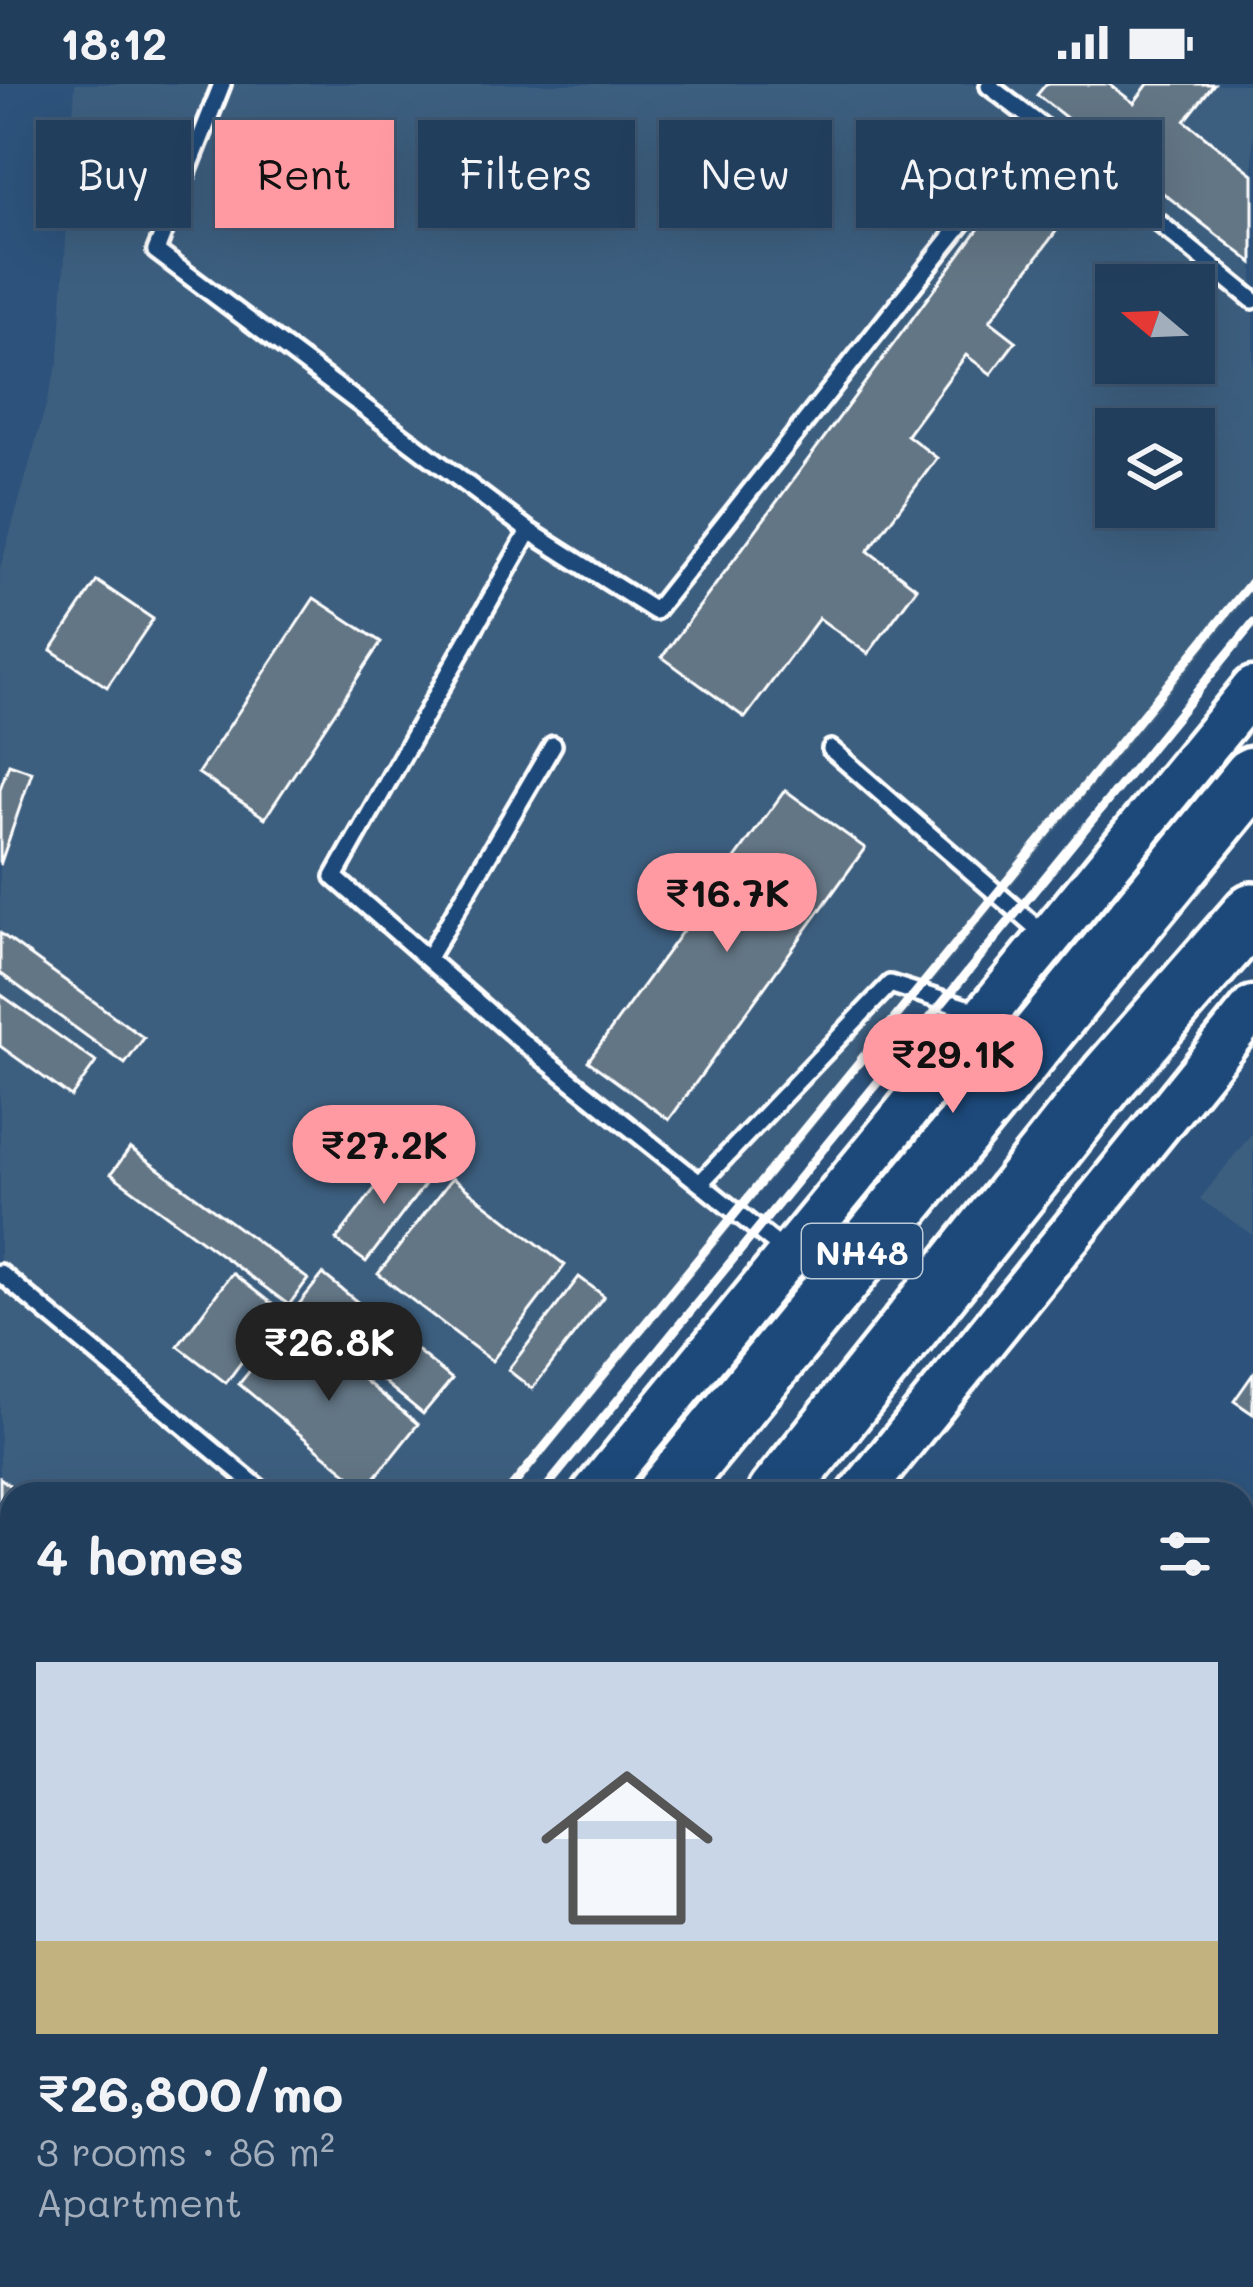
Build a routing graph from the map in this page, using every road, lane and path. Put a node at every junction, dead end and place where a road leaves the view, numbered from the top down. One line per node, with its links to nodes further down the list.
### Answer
1 (222, 84): 7 (lane)
2 (991, 84): 3 (lane)
3 (1034, 120)
4 (1162, 225): 6 (lane)
5 (958, 228): 7 (lane)
6 (1253, 300)
7 (529, 531): 14 (lane)
8 (1253, 689): 13 (street)
9 (553, 745): 14 (lane)
10 (832, 749): 13 (lane)
11 (1253, 776): 22 (highway, NH48)
12 (1253, 912): 23 (highway, NH48)
13 (1049, 938): 16 (street)
14 (428, 958): 17 (lane)
15 (1253, 1008): 24 (street)
16 (986, 1015): 17 (lane); 18 (street)
17 (700, 1183): 18 (lane)
18 (789, 1255): 21 (street)
19 (0, 1273): 20 (lane)
20 (247, 1482)
21 (603, 1482)
22 (675, 1482)
23 (787, 1482)
24 (870, 1482)

